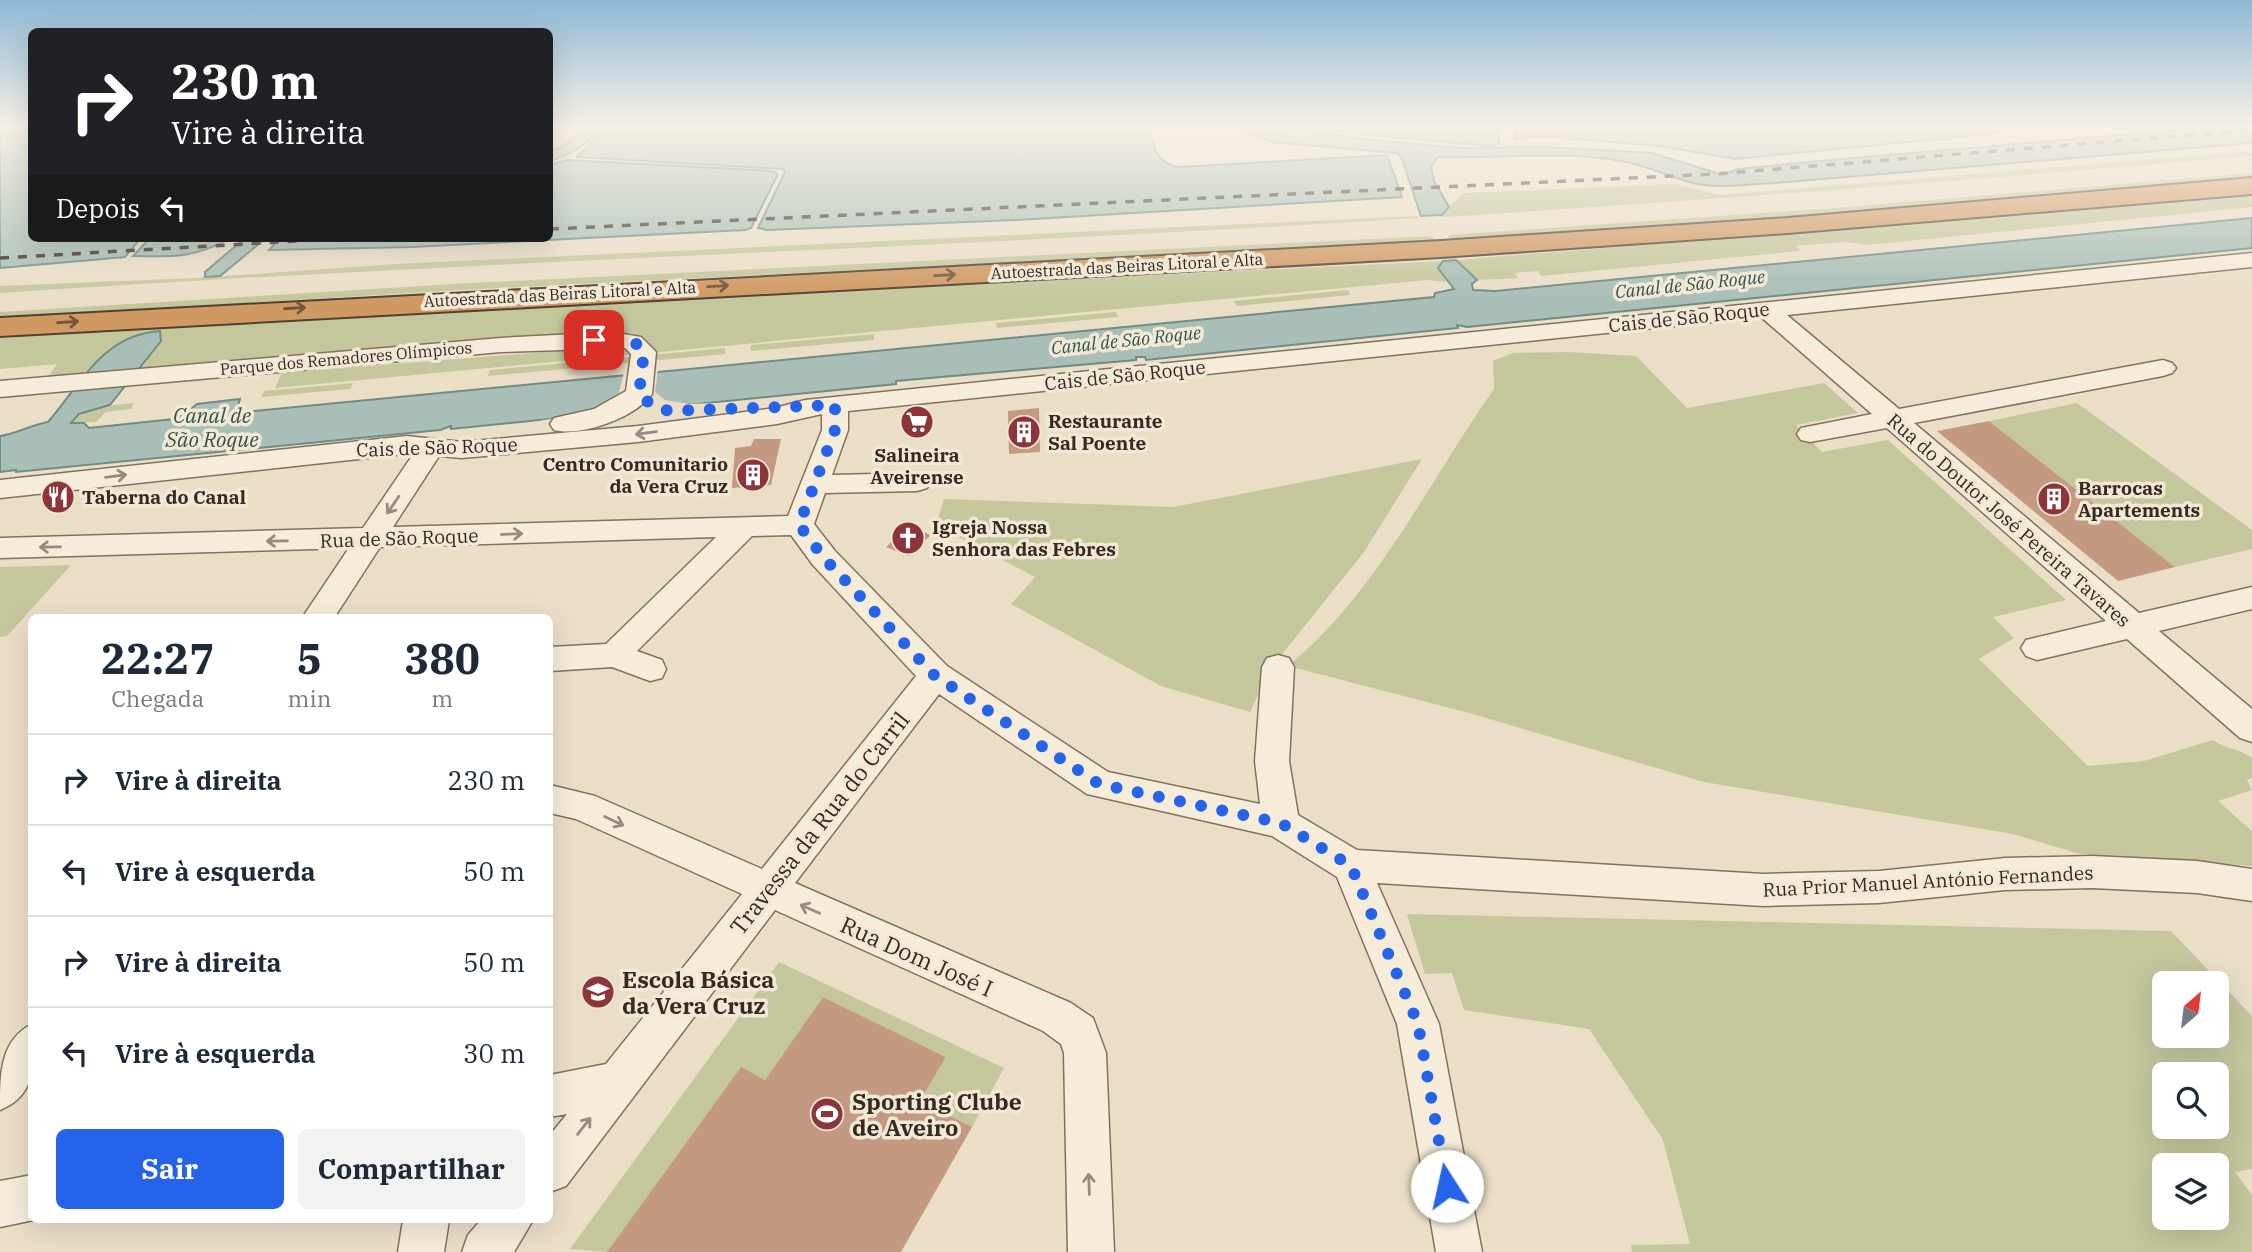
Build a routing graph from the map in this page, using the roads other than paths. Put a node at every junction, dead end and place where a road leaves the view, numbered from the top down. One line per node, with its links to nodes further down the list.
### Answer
1 (2064, 183): 4 (highway, Autoestrada das Beiras Litoral e Alta)
2 (2252, 186): 6 (highway, Autoestrada das Beiras Litoral e Alta, one-way to 2)
3 (2252, 260): 5 (street, Cais de São Roque)
4 (0, 304)
5 (1766, 309): 10 (street, Cais de São Roque); 12 (street, Rua do Doutor José Pereira Tavares)
6 (0, 327)
7 (2164, 368): 12 (street)
8 (0, 389): 9 (street, Parque dos Remadores Olímpicos)
9 (639, 394): 11 (street); 14 (street)
10 (835, 405): 11 (street, Cais de São Roque); 16 (street)
11 (805, 408): 14 (street, Cais de São Roque, one-way to 14)
12 (1894, 418): 13 (street); 24 (street, Rua do Doutor José Pereira Tavares)
13 (1810, 434)
14 (431, 449): 17 (street, Cais de São Roque, one-way to 14); 20 (street, one-way to 20)
15 (917, 482): 16 (street)
16 (815, 484): 18 (street)
17 (0, 489)
18 (799, 525): 19 (street, Rua de São Roque); 30 (street)
19 (742, 529): 20 (street, Rua de São Roque, one-way to 19); 26 (street)
20 (370, 539): 21 (street, Rua de São Roque, one-way to 21); 23 (street)
21 (0, 548)
22 (2252, 598): 24 (street)
23 (321, 614)
24 (2130, 626): 25 (street); 31 (street, Rua do Doutor José Pereira Tavares)
25 (2037, 648)
26 (614, 655): 27 (street); 29 (street)
27 (553, 659)
28 (1278, 667): 33 (street)
29 (650, 669)
30 (934, 675): 33 (street); 36 (street, Travessa da Rua do Carril)
31 (2252, 729)
32 (553, 800): 36 (street, Rua Dom José I, one-way to 36)
33 (1281, 823): 34 (street)
34 (1351, 866): 35 (street, Rua Prior Manuel António Fernandes); 49 (street)
35 (2252, 885)
36 (765, 890): 38 (street, Travessa da Rua do Carril); 48 (street, Rua Dom José I, one-way to 36)
37 (28, 1050): 39 (street)
38 (618, 1082): 40 (street); 41 (street, Travessa da Rua do Carril, one-way to 38)
39 (0, 1089)
40 (553, 1095)
41 (553, 1166)
42 (28, 1199): 43 (street)
43 (0, 1204)
44 (426, 1223): 46 (street)
45 (508, 1223): 47 (street)
46 (421, 1252)
47 (485, 1252)
48 (1091, 1252)
49 (1459, 1252)

